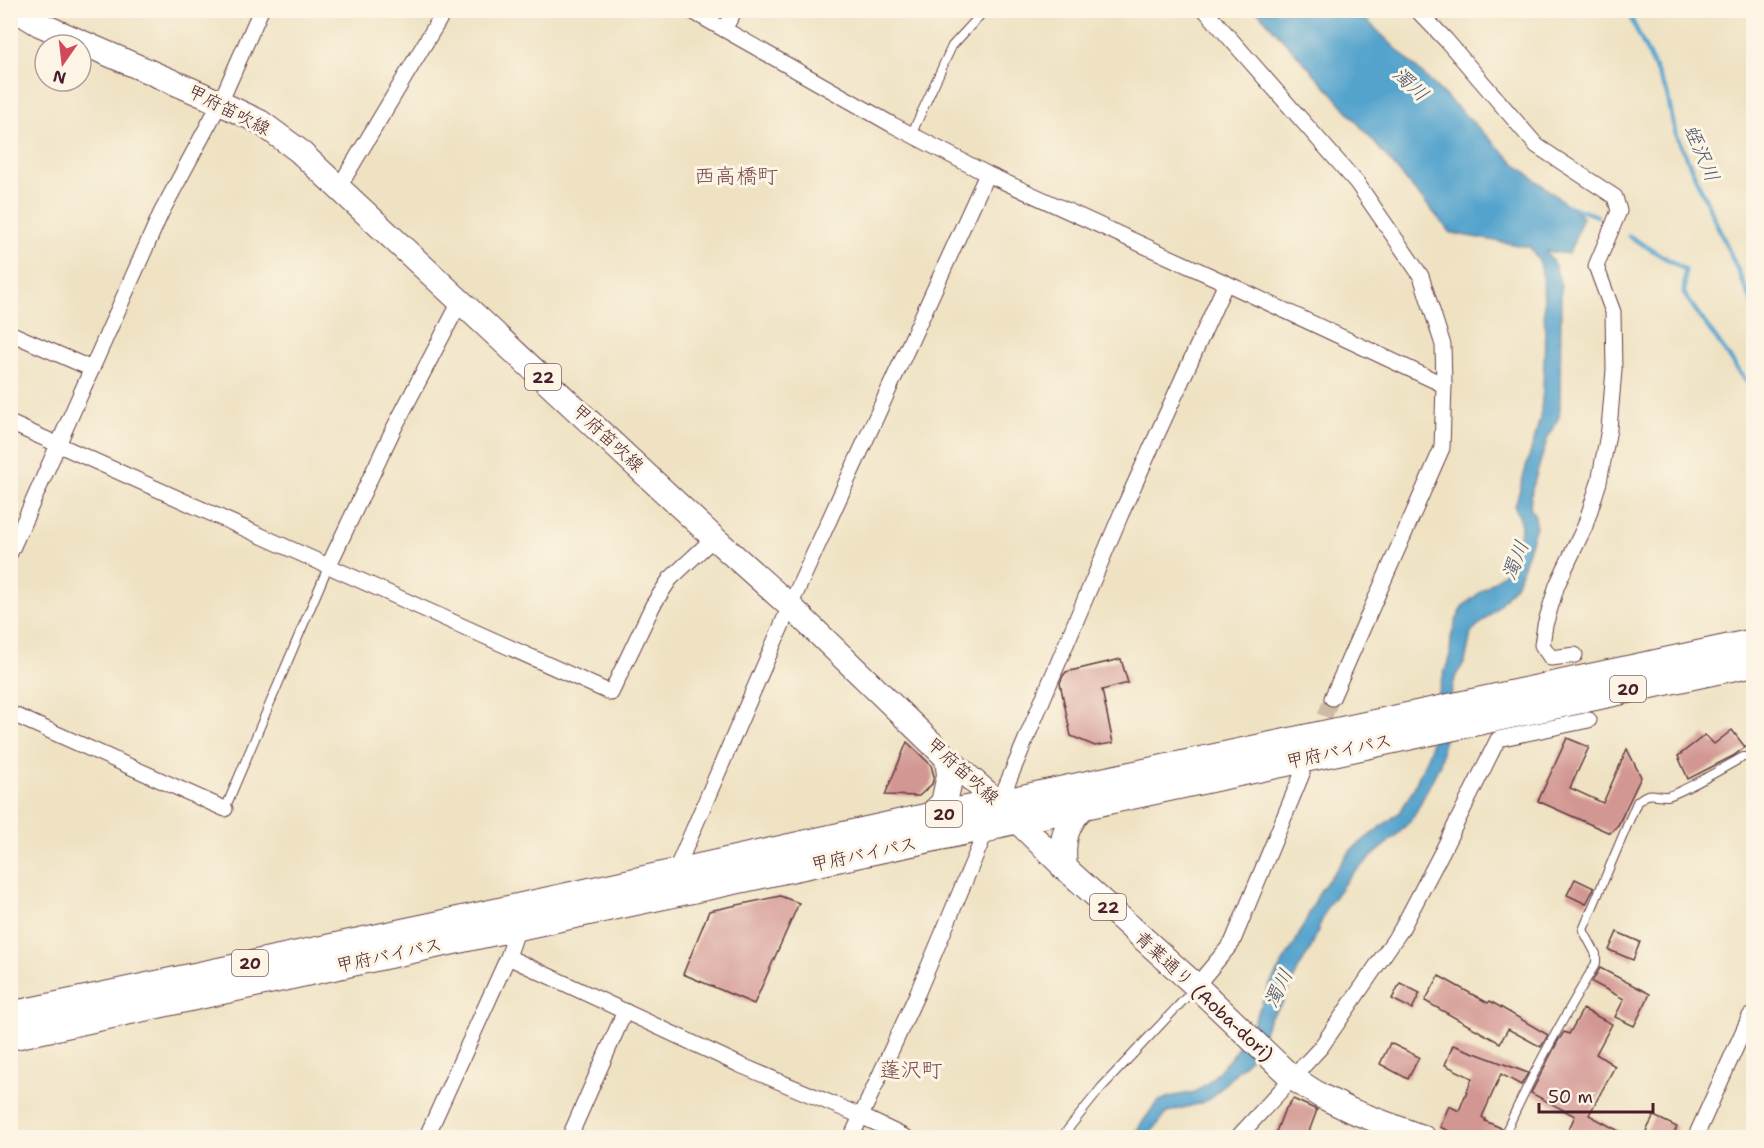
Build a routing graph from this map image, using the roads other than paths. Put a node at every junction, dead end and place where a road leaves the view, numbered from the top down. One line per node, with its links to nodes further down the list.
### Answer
1 (16, 10): 10 (main road, 甲府笛吹線 / 22)
2 (261, 10): 10 (street)
3 (446, 10): 13 (street)
4 (690, 10): 9 (street)
5 (735, 10): 9 (street)
6 (985, 10): 11 (lane)
7 (1204, 10): 18 (street)
8 (1417, 10): 26 (street)
9 (724, 29): 11 (street)
10 (220, 103): 13 (main road, 甲府笛吹線 / 22); 17 (street)
11 (911, 135): 12 (street)
12 (987, 174): 14 (street); 24 (street)
13 (339, 187): 15 (main road, 甲府笛吹線 / 22)
14 (1226, 283): 18 (street); 36 (street)
15 (461, 300): 21 (main road, 甲府笛吹線 / 22); 23 (street)
16 (10, 333): 17 (street)
17 (92, 369): 20 (street)
18 (1444, 385): 28 (street)
19 (10, 423): 20 (street)
20 (58, 444): 22 (street); 23 (street)
21 (714, 538): 23 (street); 24 (main road, 甲府笛吹線 / 22)
22 (10, 553)
23 (328, 567): 35 (lane)
24 (790, 606): 32 (main road, 甲府笛吹線 / 22); 39 (street)
25 (1754, 642): 36 (highway, 甲府バイパス / 20)
26 (1575, 655)
27 (1754, 663): 34 (highway, 甲府バイパス / 20)
28 (1332, 698)
29 (10, 713): 35 (street)
30 (1589, 720): 47 (street)
31 (1754, 757): 56 (lane)
32 (948, 759): 36 (main road, 甲府笛吹線 / 22); 37 (highway)
33 (1302, 774): 42 (street)
34 (1083, 806): 36 (highway, 甲府バイパス / 20); 38 (highway)
35 (225, 809)
36 (1008, 812): 37 (highway, 甲府バイパス / 20); 38 (main road, 青葉通り (Aoba-dori) / 22); 40 (highway, 甲府バイパス / 20); 48 (street)
37 (930, 816): 39 (highway, 甲府バイパス / 20)
38 (1064, 867): 42 (main road, 青葉通り (Aoba-dori) / 22)
39 (675, 872): 40 (highway, 甲府バイパス / 20)
40 (516, 921): 41 (street); 43 (highway, 甲府バイパス / 20); 46 (highway, 甲府バイパス / 20)
41 (508, 957): 44 (street); 50 (street)
42 (1198, 989): 47 (main road, 青葉通り (Aoba-dori) / 22); 54 (lane)
43 (17, 1010)
44 (625, 1011): 48 (street); 51 (street)
45 (1754, 1018): 57 (street)
46 (10, 1037)
47 (1289, 1075): 49 (main road, 22); 55 (street)
48 (861, 1116): 52 (street); 53 (street)
49 (1413, 1135)
50 (426, 1137)
51 (568, 1137)
52 (851, 1137)
53 (907, 1137)
54 (1061, 1137)
55 (1237, 1137)
56 (1503, 1137)
57 (1695, 1137)

